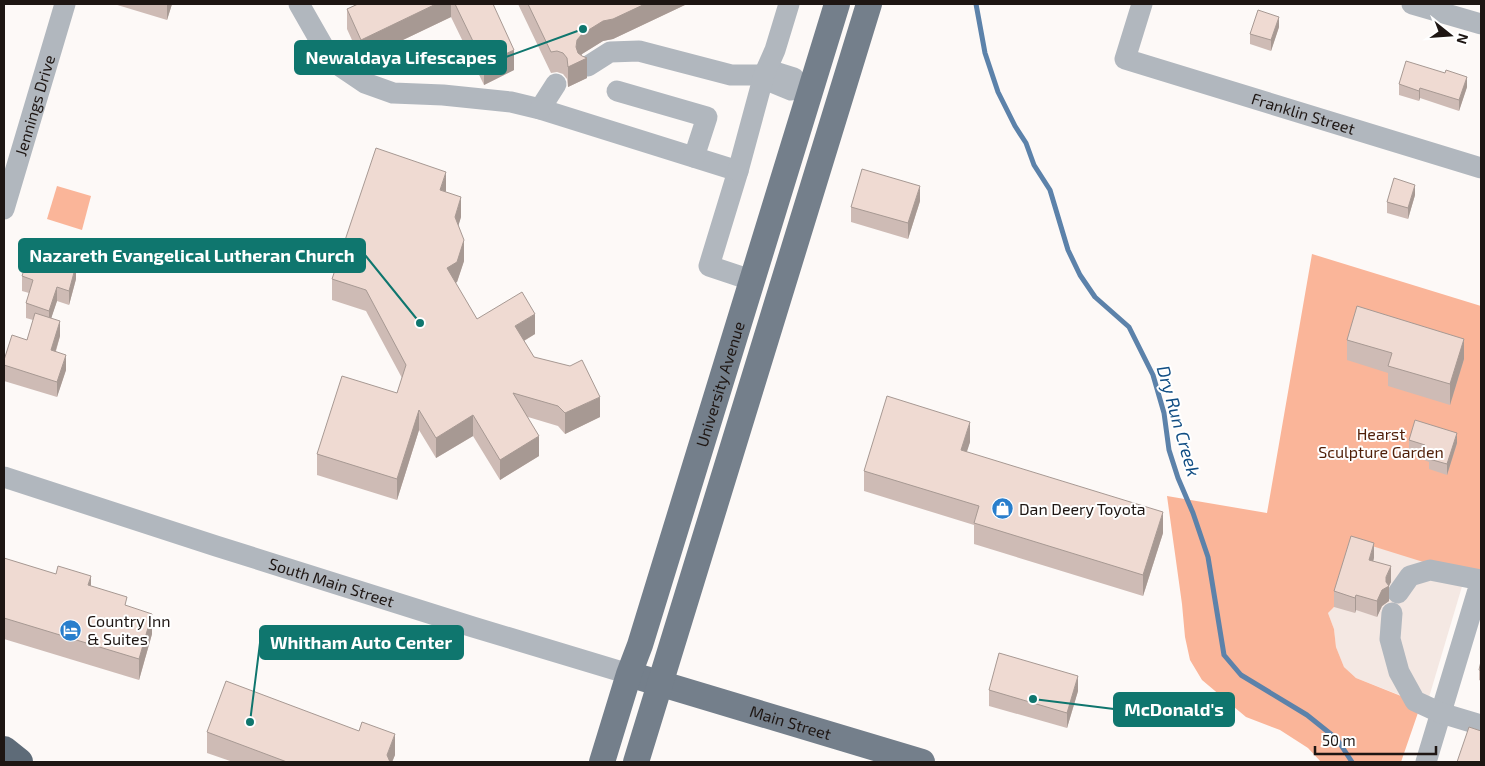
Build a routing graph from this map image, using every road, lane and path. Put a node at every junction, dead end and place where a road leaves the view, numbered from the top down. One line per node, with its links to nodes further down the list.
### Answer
1 (65, 4): 18 (street, Jennings Drive)
2 (299, 4): 14 (street)
3 (790, 4): 10 (street)
4 (837, 4): 12 (main road, University Avenue)
5 (869, 4): 25 (main road, University Avenue)
6 (1142, 4): 16 (street, Franklin Street)
7 (1412, 4): 8 (street)
8 (1481, 24)
9 (588, 66): 10 (street)
10 (767, 76): 12 (street); 17 (street)
11 (556, 84): 14 (street)
12 (805, 88): 19 (main road, University Avenue)
13 (617, 91): 15 (street)
14 (540, 109): 15 (street)
15 (694, 157): 17 (street)
16 (1481, 168)
17 (738, 171): 19 (street)
18 (4, 209)
19 (752, 280): 24 (main road, University Avenue)
20 (4, 477): 24 (street, South Main Street)
21 (1481, 583): 22 (street); 26 (street)
22 (1398, 593)
23 (1392, 613): 26 (street)
24 (629, 674): 25 (main road, South Main Street); 30 (main road, University Avenue)
25 (659, 683): 31 (main road, University Avenue); 32 (main road, Main Street)
26 (1441, 713): 27 (street); 33 (street)
27 (1481, 725)
28 (4, 750): 29 (highway)
29 (19, 762)
30 (602, 762)
31 (636, 762)
32 (922, 762)
33 (1426, 762)

